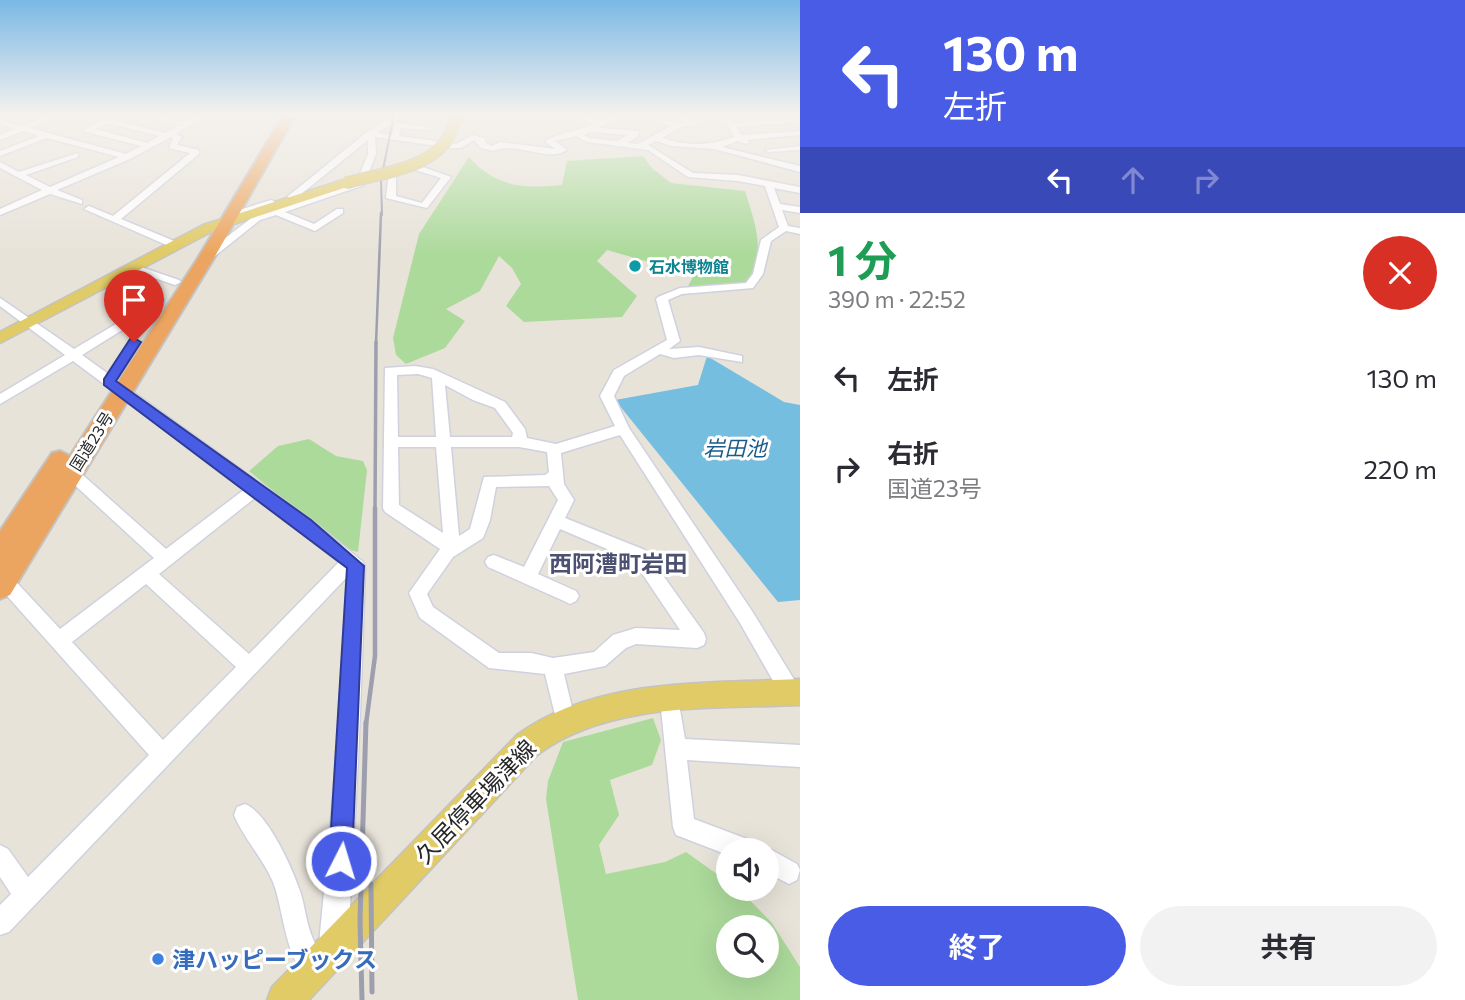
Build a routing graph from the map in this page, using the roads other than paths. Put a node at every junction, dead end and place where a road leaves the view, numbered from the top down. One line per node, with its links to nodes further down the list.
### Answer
1 (31, 161): 15 (street)
2 (59, 161): 18 (street)
3 (120, 161): 21 (street)
4 (186, 161): 33 (street)
5 (252, 161): 34 (highway, 国道23号)
6 (262, 161): 24 (highway, 国道23号)
7 (337, 161): 23 (street)
8 (371, 161): 32 (street)
9 (403, 161): 14 (street)
10 (412, 161): 19 (main road, bridge)
11 (425, 161): 16 (street)
12 (667, 161): 20 (street)
13 (767, 161): 17 (street)
14 (392, 165)
15 (4, 167): 18 (street)
16 (414, 167): 16 (street)
17 (800, 169)
18 (18, 175): 21 (street)
19 (342, 184): 23 (street); 34 (main road)
20 (769, 184): 22 (street); 26 (street)
21 (48, 190): 25 (street); 31 (street)
22 (800, 190)
23 (292, 197): 27 (street)
24 (239, 200): 27 (street); 34 (highway, 国道23号)
25 (79, 202)
26 (777, 206): 29 (street); 36 (street)
27 (258, 207): 34 (street)
28 (89, 209): 33 (street)
29 (800, 210)
30 (340, 211): 32 (street)
31 (0, 212)
32 (278, 212): 35 (street)
33 (114, 220): 38 (street)
34 (216, 223): 35 (street); 38 (main road); 39 (highway, 国道23号); 41 (highway, 国道23号)
35 (246, 227): 39 (street)
36 (784, 228): 37 (street); 46 (street)
37 (800, 231)
38 (174, 245): 40 (main road)
39 (206, 258): 50 (highway, 国道23号)
40 (132, 268): 41 (street); 44 (main road)
41 (176, 282): 43 (highway, 国道23号)
42 (0, 301): 44 (street)
43 (160, 302): 47 (street); 50 (highway, 国道23号)
44 (28, 323): 45 (main road); 47 (street)
45 (0, 338)
46 (662, 351): 48 (street); 52 (street)
47 (71, 355): 50 (street); 51 (street)
48 (737, 359)
49 (438, 376): 53 (street); 54 (street); 55 (street)
50 (116, 387): 57 (highway, 国道23号); 59 (street); 62 (highway, 国道23号)
51 (0, 400)
52 (623, 429): 56 (street); 73 (street)
53 (390, 442): 54 (street); 61 (street)
54 (444, 442): 55 (street); 61 (street)
55 (519, 442): 56 (street)
56 (556, 449): 58 (street)
57 (71, 473): 63 (street); 68 (highway, 国道23号)
58 (557, 474): 60 (street); 61 (street)
59 (256, 489): 63 (street); 64 (street)
60 (557, 521): 67 (street); 71 (street)
61 (452, 548): 71 (street)
62 (0, 552)
63 (165, 558): 66 (street)
64 (350, 562): 72 (street); 86 (street)
65 (494, 562): 67 (street)
66 (149, 571): 70 (street); 72 (street)
67 (528, 577): 69 (street)
68 (1, 581): 70 (street)
69 (570, 596)
70 (59, 641): 77 (street)
71 (553, 667): 75 (street)
72 (246, 669): 77 (street)
73 (796, 693): 74 (main road, 久居停車場津線)
74 (670, 699): 75 (main road, 久居停車場津線); 76 (street)
75 (565, 720): 86 (main road, 久居停車場津線)
76 (676, 749): 78 (street); 80 (street)
77 (163, 755): 84 (street)
78 (800, 756)
79 (246, 814): 86 (street)
80 (716, 839)
81 (0, 857): 84 (street)
82 (779, 866): 83 (street)
83 (789, 872)
84 (27, 895): 85 (street)
85 (0, 923)
86 (323, 959): 87 (main road, 久居停車場津線)
87 (285, 1000)

